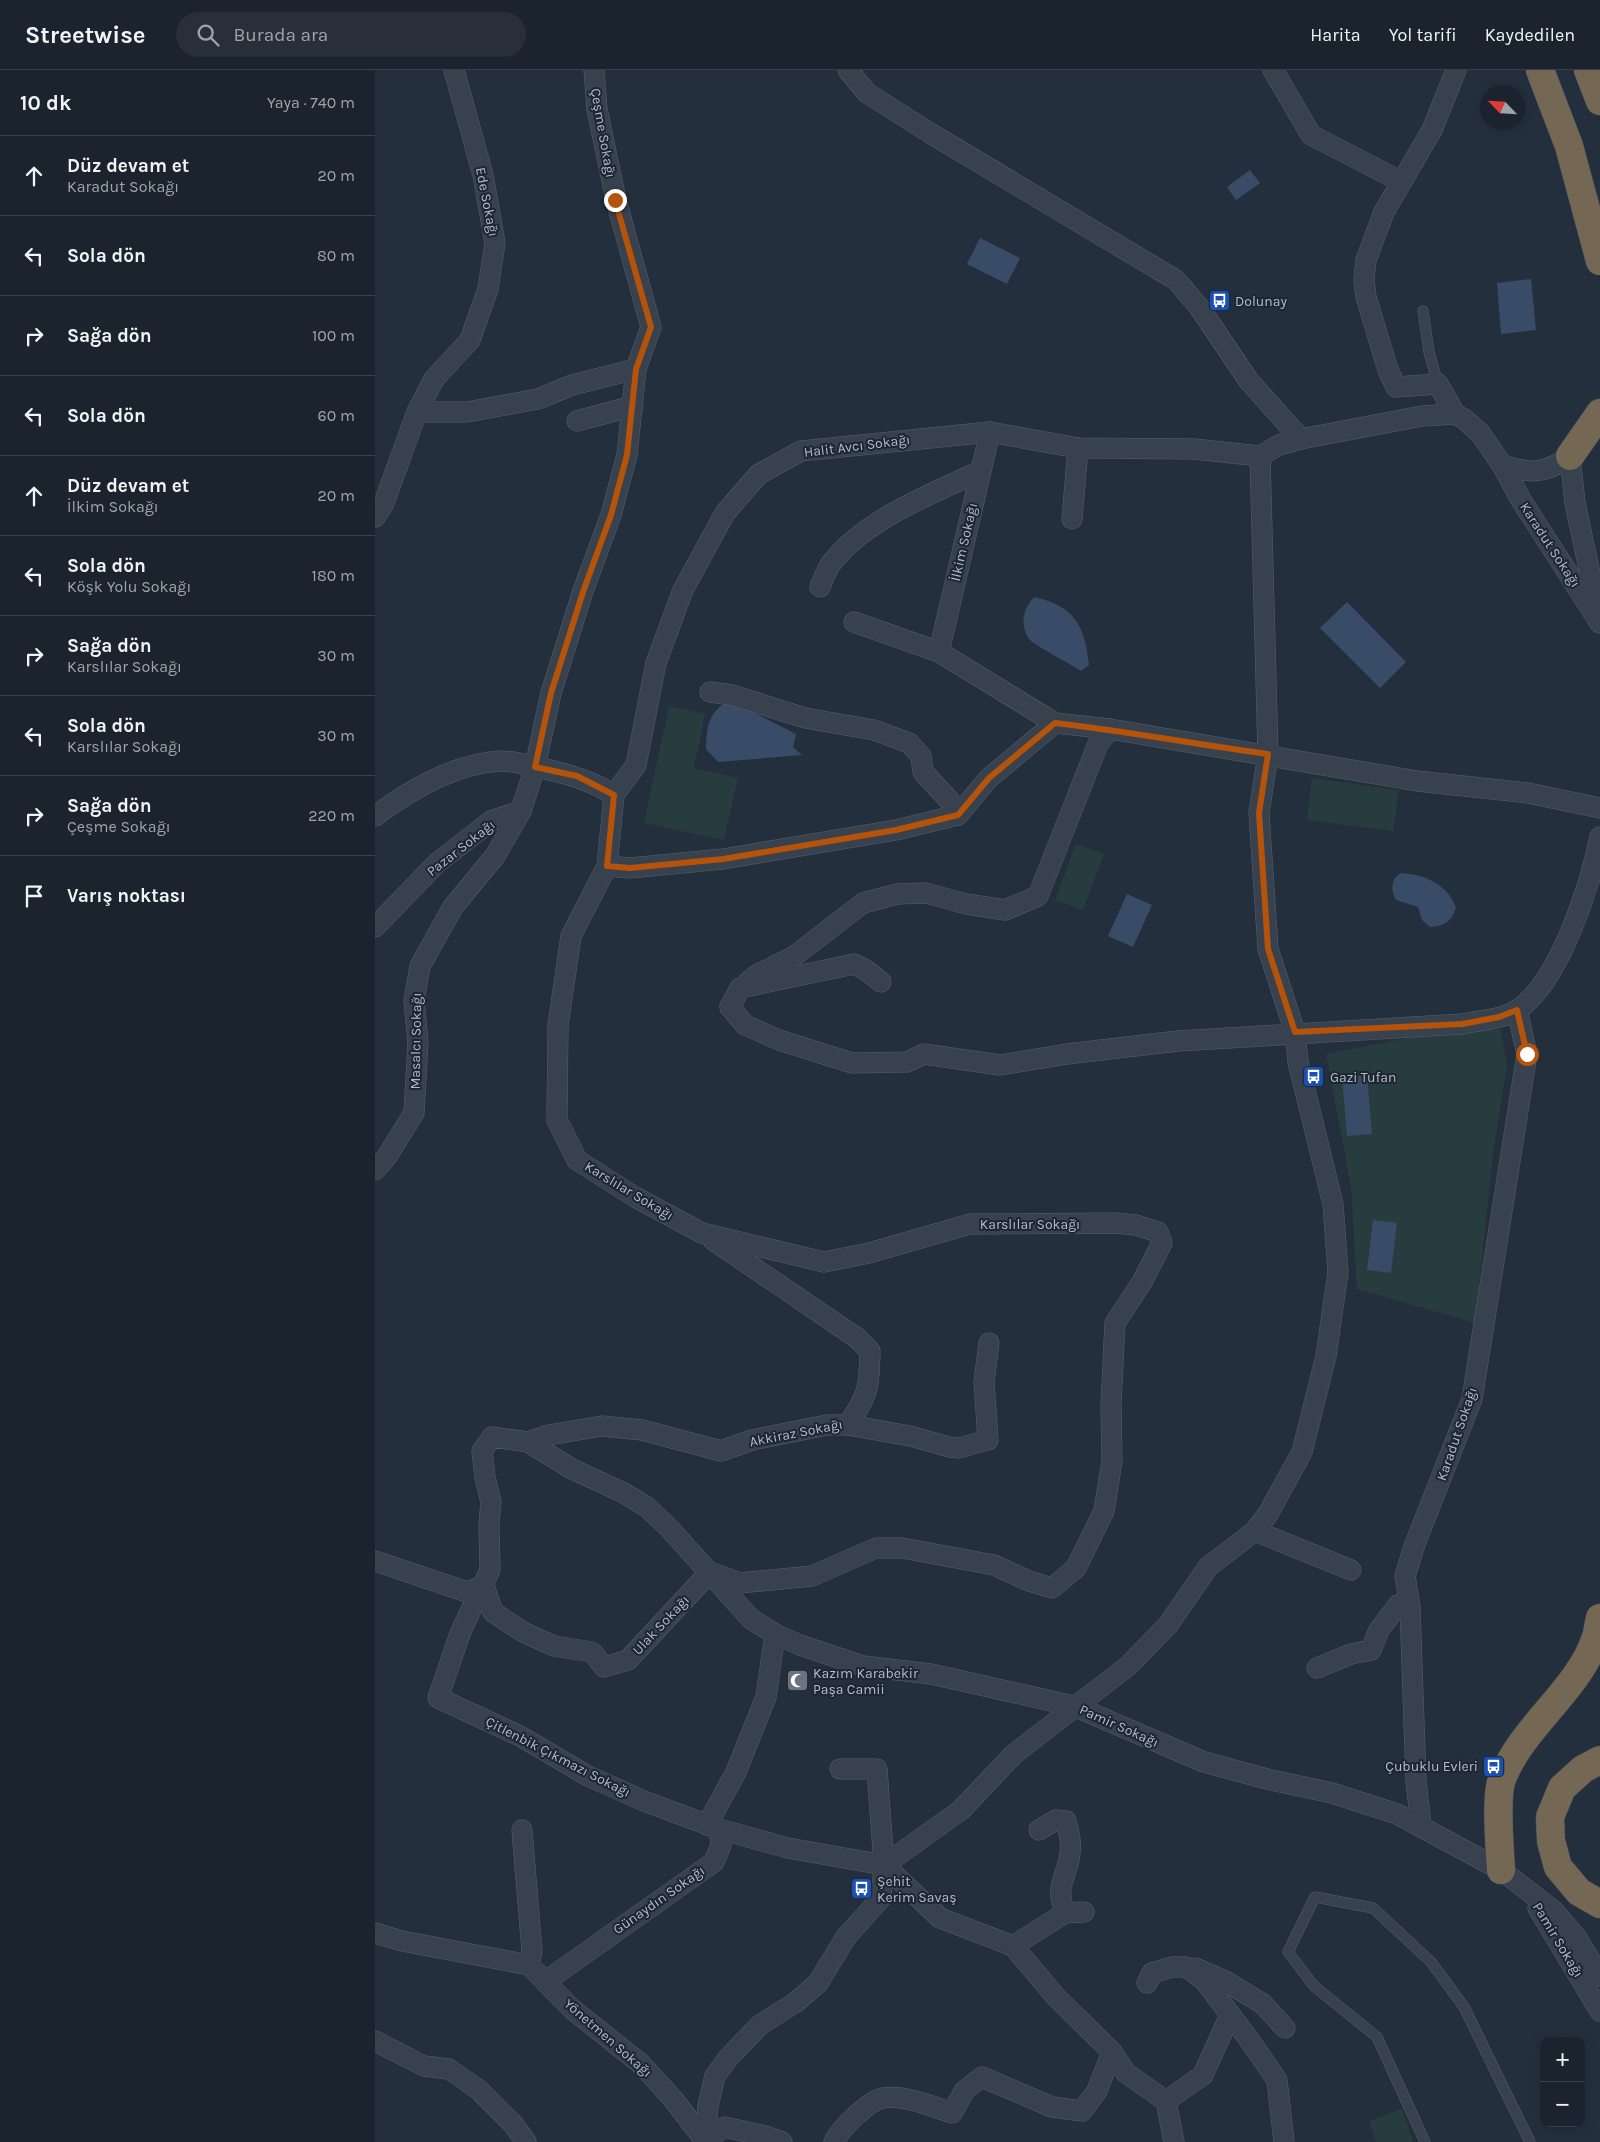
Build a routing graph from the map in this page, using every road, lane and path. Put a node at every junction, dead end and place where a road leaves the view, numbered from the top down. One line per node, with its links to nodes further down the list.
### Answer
1 (454, 70): 15 (street, Ede Sokağı)
2 (594, 70): 12 (street, Çeşme Sokağı)
3 (848, 70): 20 (street)
4 (1273, 70): 9 (street)
5 (1456, 70): 9 (street)
6 (1540, 70): 10 (highway)
7 (1588, 70): 8 (highway)
8 (1600, 101)
9 (1402, 182): 13 (street)
10 (1600, 261)
11 (1423, 311): 13 (lane)
12 (636, 369): 14 (street, Çeşme Sokağı); 15 (street)
13 (1438, 384): 17 (street)
14 (633, 406): 18 (street); 37 (street, Çeşme Sokağı)
15 (417, 412): 26 (street, Ede Sokağı)
16 (1600, 413): 23 (highway)
17 (1455, 414): 20 (street); 24 (street, Karadut Sokağı)
18 (577, 421)
19 (990, 432): 21 (street, Halit Avcı Sokağı); 25 (street, İlkim Sokağı); 38 (street, Halit Avcı Sokağı)
20 (1301, 439): 22 (street)
21 (1078, 448): 22 (street, Halit Avcı Sokağı); 27 (street)
22 (1261, 456): 36 (street)
23 (1570, 456): 24 (street); 29 (street)
24 (1502, 466): 31 (street, Karadut Sokağı)
25 (980, 471): 28 (street); 32 (street, İlkim Sokağı)
26 (375, 517)
27 (1072, 519)
28 (820, 587)
29 (1600, 618)
30 (854, 622): 32 (street)
31 (1600, 623)
32 (939, 652): 34 (street)
33 (711, 692): 41 (street)
34 (1055, 723): 35 (street); 41 (street)
35 (1109, 729): 36 (street); 47 (street)
36 (1268, 754): 39 (street); 49 (street)
37 (535, 767): 38 (street); 40 (street); 42 (street)
38 (614, 795): 44 (street, Karslılar Sokağı)
39 (1600, 808)
40 (521, 811): 45 (street, Pazar Sokağı); 50 (street, Masalcı Sokağı)
41 (958, 815): 44 (street)
42 (375, 816)
43 (1600, 837): 48 (street)
44 (607, 866): 51 (street, Karslılar Sokağı)
45 (375, 927)
46 (881, 982): 47 (street)
47 (740, 988): 49 (street)
48 (1517, 1010): 49 (street); 60 (street, Karadut Sokağı)
49 (1295, 1032): 55 (street)
50 (375, 1170)
51 (702, 1233): 53 (street, Akkiraz Sokağı); 58 (street, Karslılar Sokağı)
52 (989, 1343): 53 (street)
53 (847, 1425): 54 (street, Akkiraz Sokağı)
54 (528, 1442): 58 (street, Pamir Sokağı); 59 (street)
55 (1255, 1531): 57 (street); 64 (street)
56 (375, 1561): 59 (street)
57 (1351, 1570)
58 (710, 1572): 59 (street, Ulak Sokağı); 62 (street, Pamir Sokağı)
59 (484, 1586): 68 (street, Çitlenbik Çıkmazı Sokağı)
60 (1410, 1607): 63 (street); 67 (street, Karadut Sokağı)
61 (1600, 1618): 72 (highway)
62 (775, 1634): 64 (street, Pamir Sokağı); 68 (street, Günaydın Sokağı)
63 (1317, 1668)
64 (1074, 1706): 67 (street, Pamir Sokağı); 71 (street)
65 (1600, 1760): 74 (highway)
66 (840, 1769): 71 (street)
67 (1421, 1825): 72 (street, Pamir Sokağı)
68 (713, 1827): 71 (street, Çitlenbik Çıkmazı Sokağı); 80 (street, Günaydın Sokağı)
69 (522, 1830): 77 (street)
70 (1039, 1830): 76 (street)
71 (884, 1865): 76 (street); 88 (street)
72 (1501, 1870): 73 (street, Pamir Sokağı)
73 (1530, 1895): 79 (street, Pamir Sokağı); 82 (street, Pamir Sokağı)
74 (1600, 1904)
75 (375, 1933): 77 (street)
76 (1013, 1946): 86 (street)
77 (529, 1965): 80 (street, Yönetmen Sokağı)
78 (1186, 1967): 81 (street); 83 (street); 84 (street)
79 (1600, 1976)
80 (547, 1981): 88 (street, Yönetmen Sokağı)
81 (1147, 1984)
82 (1600, 2012)
83 (1230, 2015): 87 (street); 93 (street)
84 (1285, 2028)
85 (375, 2041): 89 (street)
86 (1112, 2052): 87 (street); 91 (street)
87 (1166, 2101): 92 (street)
88 (706, 2141): 90 (street)
89 (526, 2142)
90 (782, 2142)
91 (834, 2142)
92 (1174, 2142)
93 (1284, 2142)
94 (1425, 2142): 95 (lane)
95 (1530, 2142)

